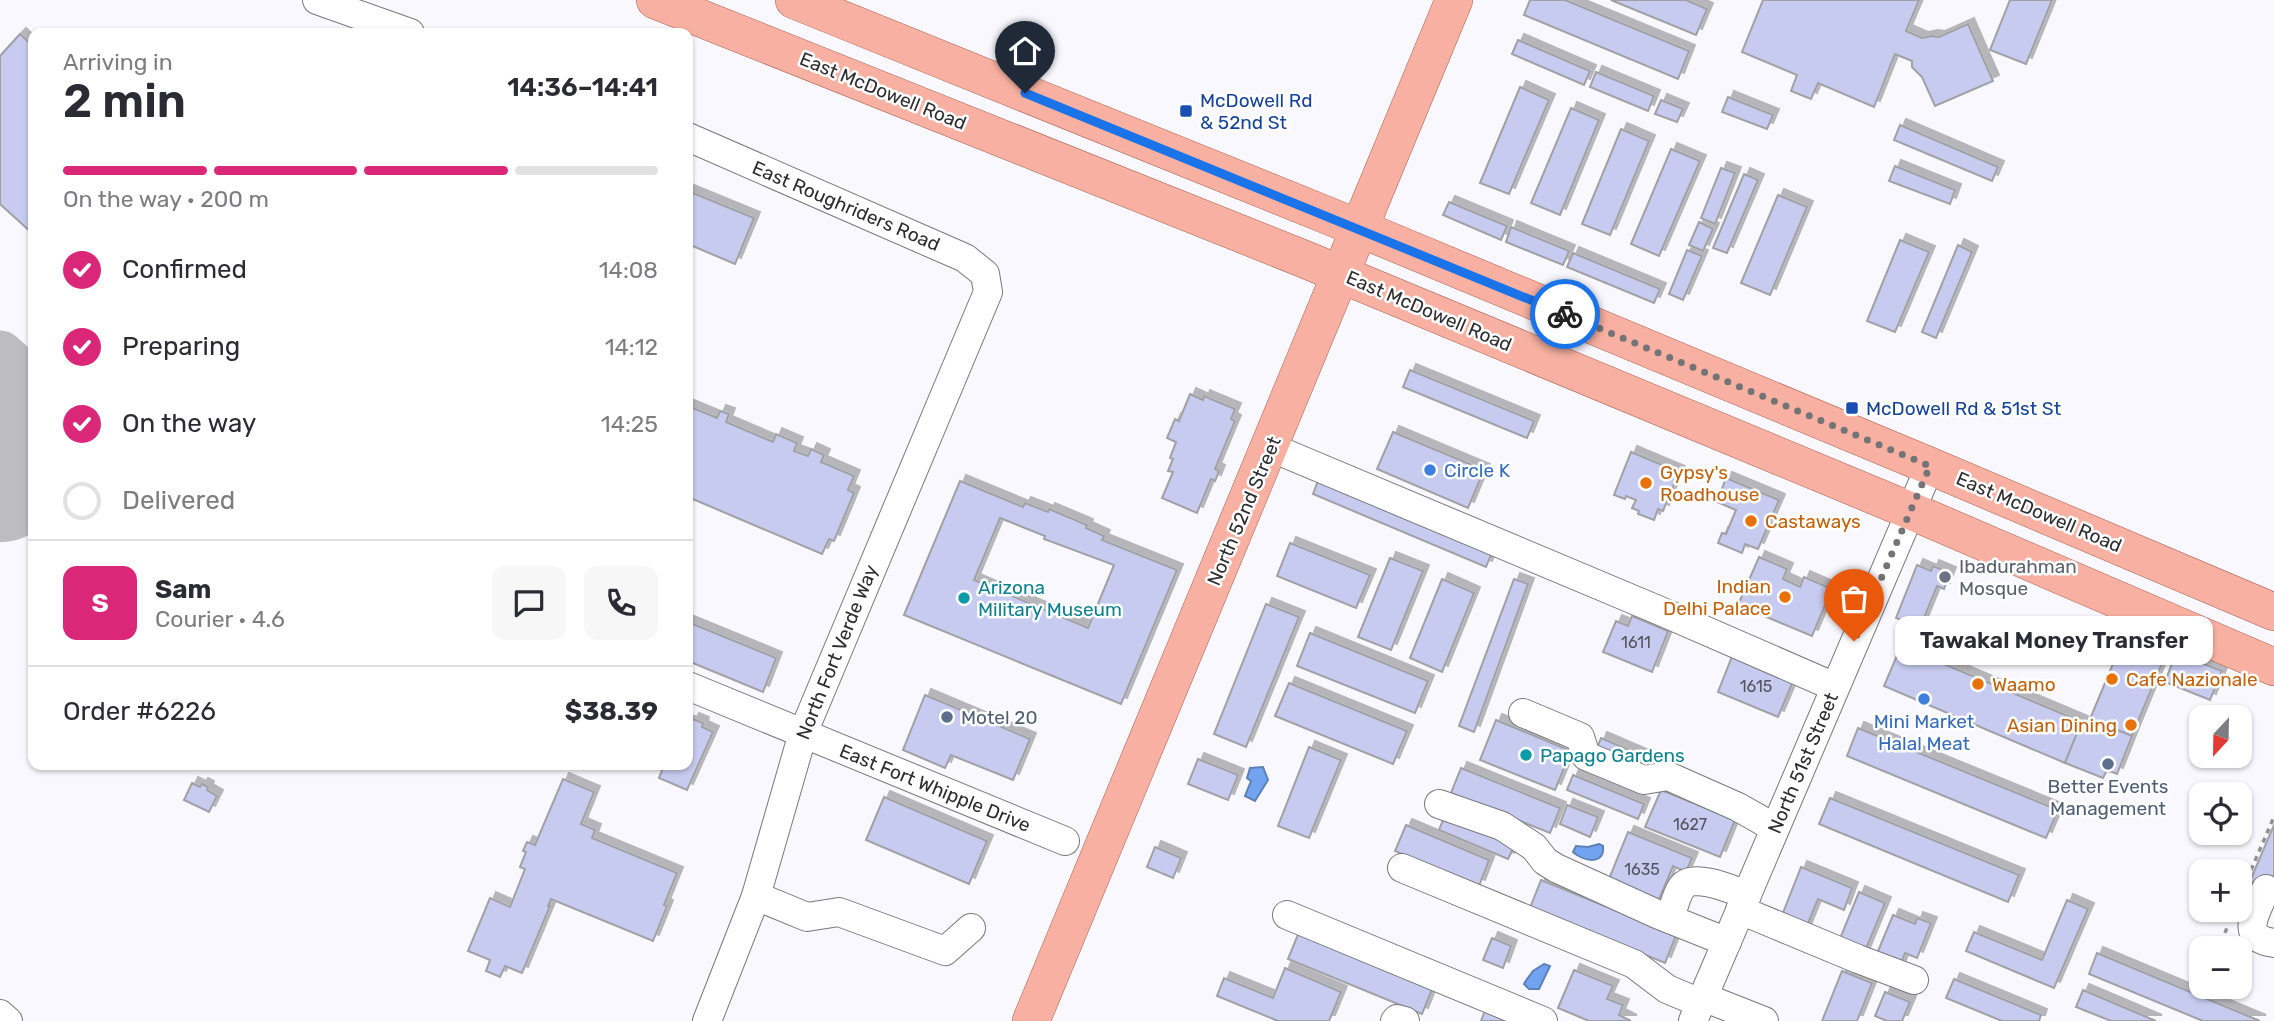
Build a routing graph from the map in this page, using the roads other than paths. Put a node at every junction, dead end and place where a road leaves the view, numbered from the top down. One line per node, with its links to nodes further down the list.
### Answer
1 (317, 0): 5 (street)
2 (655, 0): 8 (main road, East McDowell Road)
3 (794, 0): 7 (main road, East McDowell Road)
4 (1454, 0): 7 (main road, North 52nd Street)
5 (396, 28)
6 (693, 139): 9 (street, East Roughriders Road)
7 (1361, 229): 8 (main road, North 52nd Street); 11 (main road, East McDowell Road)
8 (1342, 275): 10 (main road, North 52nd Street); 12 (main road, East McDowell Road)
9 (988, 292): 20 (street, North Fort Verde Way)
10 (1270, 447): 17 (street); 38 (main road, North 52nd Street)
11 (1930, 466): 12 (street, North 51st Street); 13 (main road, East McDowell Road)
12 (1910, 512): 14 (main road, East McDowell Road); 17 (street, North 51st Street)
13 (2124, 548): 14 (main road); 15 (main road, East McDowell Road)
14 (2105, 595): 16 (main road, East McDowell Road)
15 (2274, 612)
16 (2274, 667)
17 (1835, 687): 22 (street, North 51st Street)
18 (693, 688): 20 (street, East Fort Whipple Drive)
19 (1523, 713): 22 (street)
20 (803, 733): 23 (street, East Fort Whipple Drive); 26 (street, North Fort Verde Way)
21 (1439, 804): 29 (street)
22 (1775, 828): 27 (street, North 51st Street)
23 (1065, 841)
24 (1402, 868): 34 (street)
25 (2258, 882): 32 (street)
26 (756, 896): 30 (street); 37 (street, North Fort Verde Way)
27 (1744, 902): 29 (street); 31 (street, North 51st Street); 33 (street)
28 (1287, 915): 41 (street)
29 (1670, 919): 31 (street)
30 (971, 928)
31 (1727, 942): 34 (street, North 51st Street)
32 (2274, 943)
33 (1914, 980)
34 (1699, 1007): 42 (street)
35 (0, 1014): 36 (street)
36 (8, 1021)
37 (707, 1021)
38 (1031, 1021)
39 (1395, 1021): 40 (street)
40 (1405, 1021)
41 (1543, 1021)
42 (1765, 1021)

